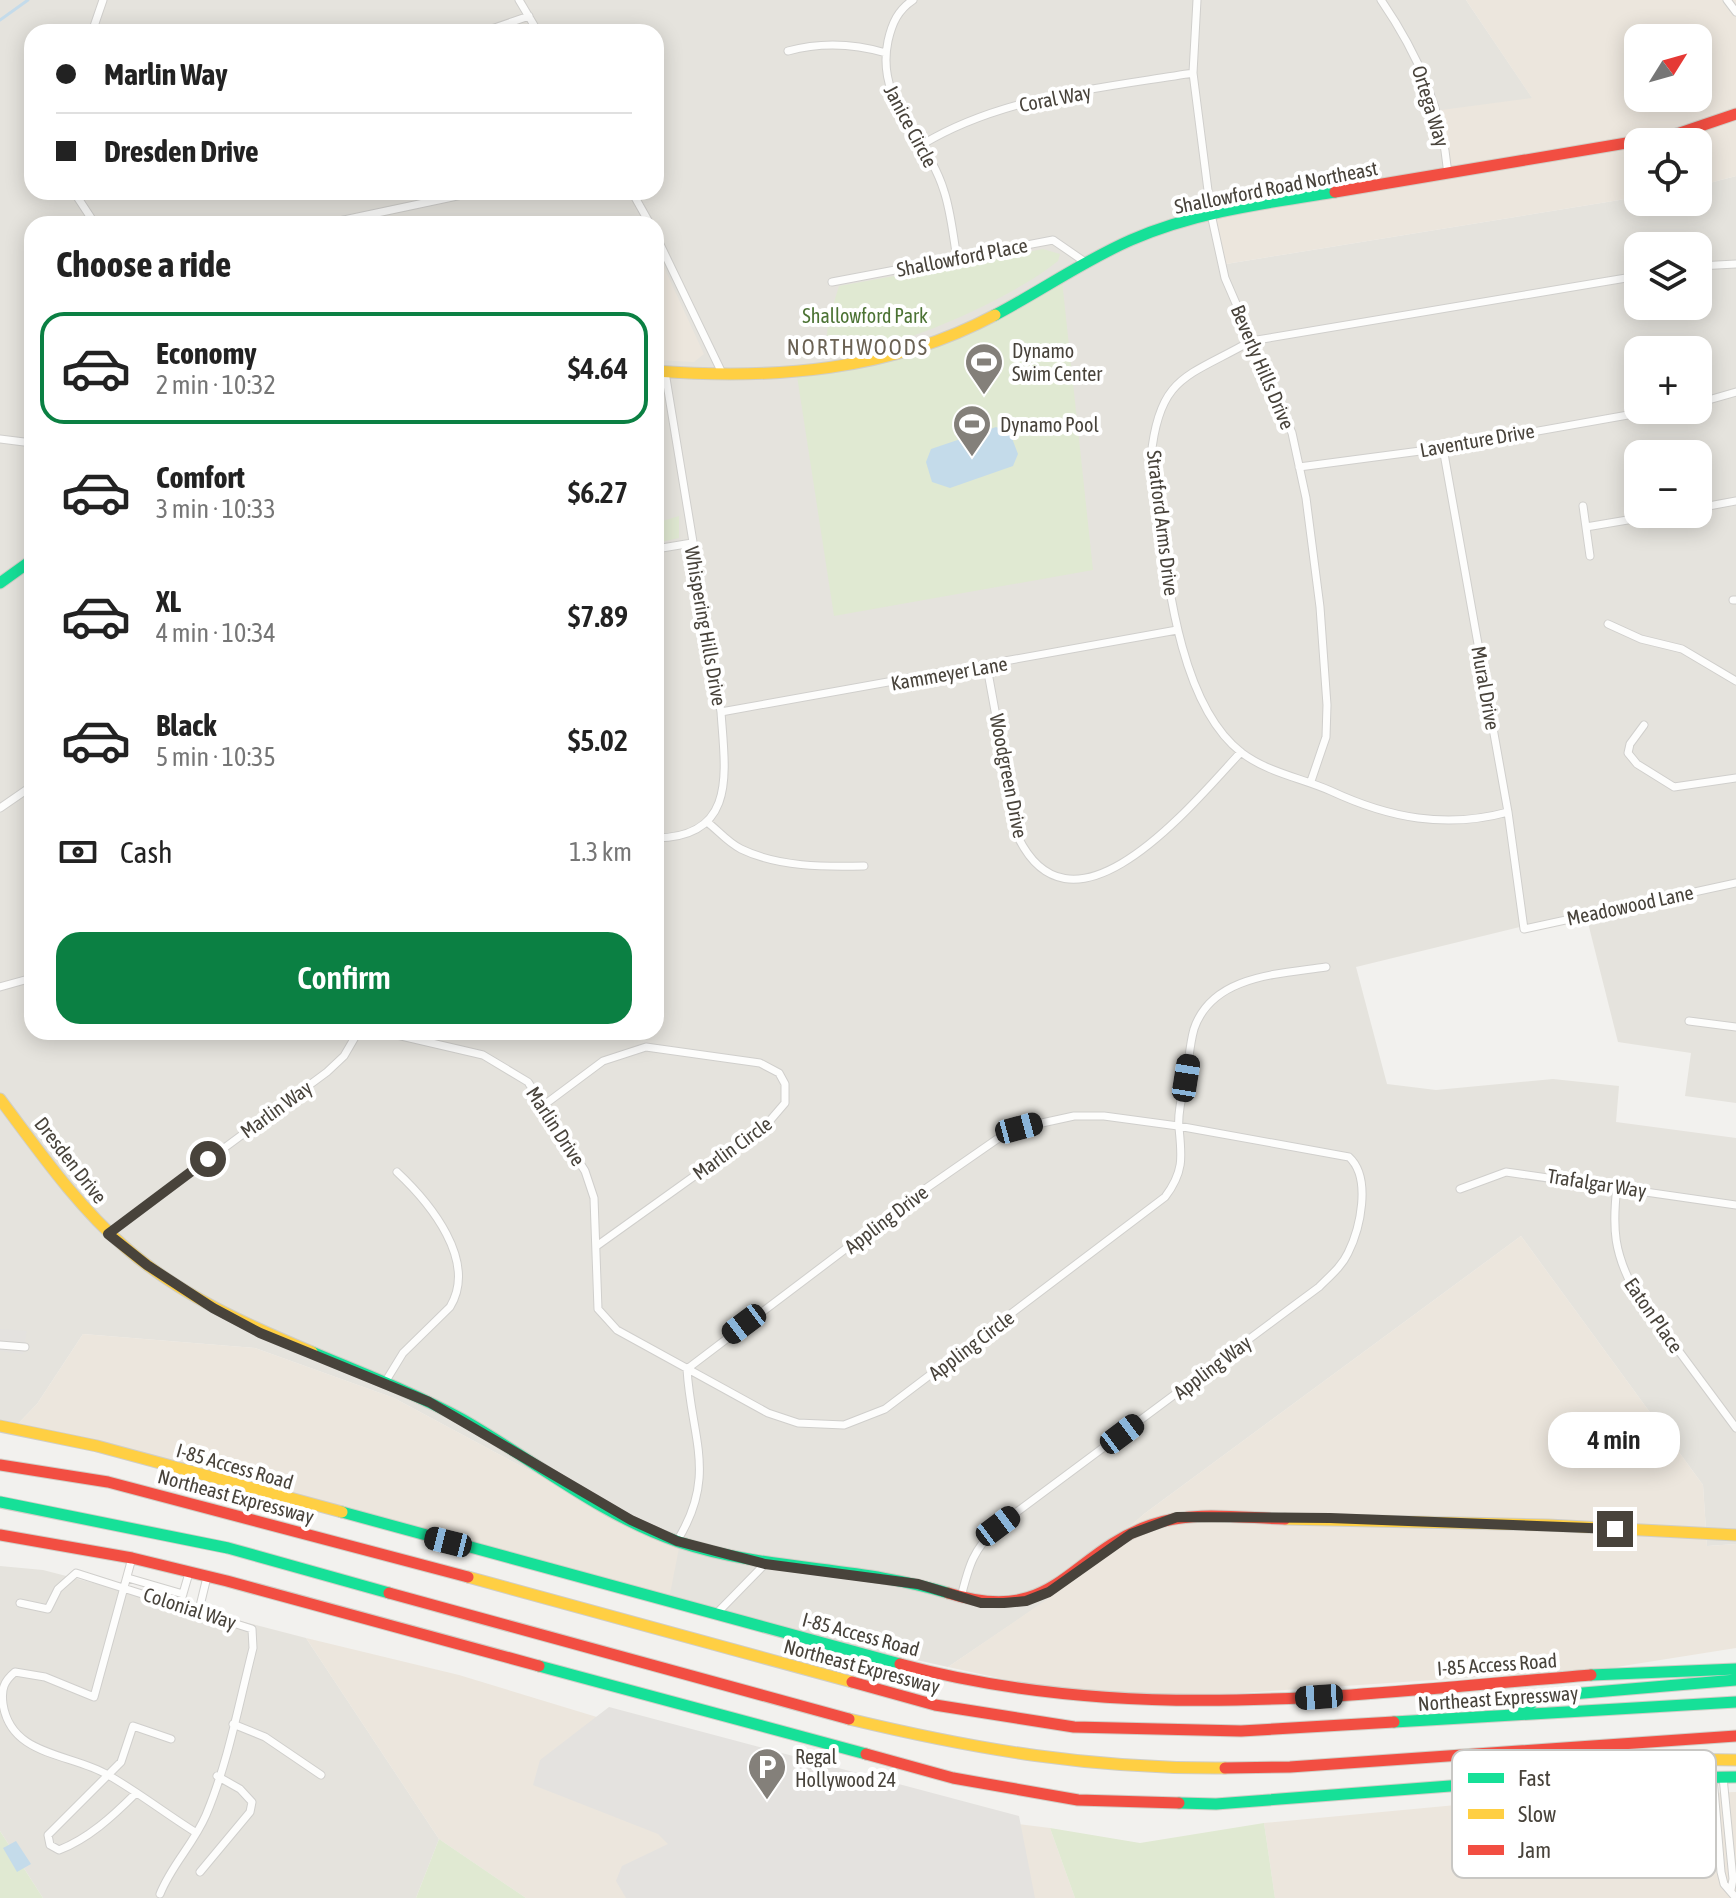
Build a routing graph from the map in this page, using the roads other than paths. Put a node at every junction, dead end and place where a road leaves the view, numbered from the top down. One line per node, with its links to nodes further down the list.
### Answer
1 (103, 0): 9 (street)
2 (519, 0): 8 (street)
3 (913, 0): 13 (street, Janice Circle)
4 (1197, 0): 14 (street, Beverly Hills Drive)
5 (1381, 0): 17 (street, Ortega Way)
6 (1727, 0): 7 (street)
7 (1736, 12)
8 (529, 16): 10 (street); 11 (street)
9 (95, 24)
10 (506, 24)
11 (534, 24)
12 (788, 51): 13 (street)
13 (886, 53): 16 (street, Janice Circle)
14 (1193, 73): 16 (street, Coral Way); 19 (street, Beverly Hills Drive)
15 (1736, 114): 17 (main road, Shallowford Road Northeast)
16 (923, 144): 22 (street, Janice Circle)
17 (1448, 174): 19 (main road, Shallowford Road Northeast)
18 (438, 200): 20 (street)
19 (1211, 214): 23 (main road, Shallowford Road Northeast); 28 (street, Beverly Hills Drive)
20 (363, 216)
21 (664, 253): 30 (street)
22 (957, 258): 23 (street, Shallowford Place); 27 (street, Shallowford Place)
23 (1085, 262): 30 (main road, Shallowford Road Northeast)
24 (1736, 264): 25 (street)
25 (1712, 265)
26 (1624, 278): 28 (street, Stratford Arms Drive)
27 (832, 282)
28 (1251, 341): 38 (street, Beverly Hills Drive); 50 (street, Stratford Arms Drive)
29 (664, 372): 30 (main road, Shallowford Road Northeast)
30 (723, 375)
31 (664, 389): 44 (street, Whispering Hills Drive)
32 (1736, 392): 33 (street)
33 (1712, 399)
34 (1624, 416): 37 (street, Laventure Drive)
35 (0, 439): 36 (street)
36 (24, 442)
37 (1443, 448): 38 (street, Laventure Drive); 60 (street, Mural Drive)
38 (1299, 467): 57 (street, Beverly Hills Drive)
39 (1736, 501): 40 (street)
40 (1712, 505)
41 (1583, 506): 43 (street)
42 (1624, 521): 43 (street)
43 (1586, 527): 46 (street)
44 (692, 543): 45 (street); 53 (street, Whispering Hills Drive)
45 (664, 548)
46 (1590, 556)
47 (24, 566): 48 (main road)
48 (0, 583)
49 (1608, 624): 52 (street)
50 (1177, 630): 51 (street, Kammeyer Lane); 55 (street, Stratford Arms Drive)
51 (987, 667): 53 (street, Kammeyer Lane); 55 (street, Woodgreen Drive)
52 (1736, 681)
53 (721, 712): 61 (street, Whispering Hills Drive)
54 (1644, 725): 56 (street)
55 (1241, 752): 57 (street, Stratford Arms Drive)
56 (1736, 778)
57 (1311, 781): 60 (street, Stratford Arms Drive)
58 (24, 792): 59 (street)
59 (0, 808)
60 (1508, 812): 65 (street, Mural Drive)
61 (707, 822): 62 (street); 63 (street)
62 (664, 838)
63 (864, 866)
64 (1736, 883): 65 (street, Meadowood Lane)
65 (1524, 929)
66 (1326, 967): 75 (street)
67 (24, 980): 68 (street)
68 (0, 987)
69 (1689, 1021): 70 (street)
70 (1736, 1027)
71 (353, 1040): 81 (street, Marlin Way)
72 (418, 1040): 74 (street, Marlin Drive)
73 (0, 1099): 81 (main road, Dresden Drive)
74 (544, 1105): 82 (street, Marlin Drive); 82 (street, Marlin Circle)
75 (1178, 1126): 76 (street, Appling Drive); 85 (street, Appling Drive); 85 (street, Appling Circle)
76 (1282, 1144): 101 (street, Appling Way)
77 (397, 1172): 86 (street)
78 (1617, 1186): 79 (street, Trafalgar Way); 80 (street, Trafalgar Way); 88 (street, Eaton Place)
79 (1460, 1189)
80 (1736, 1205)
81 (108, 1234): 86 (main road, Dresden Drive)
82 (598, 1245): 85 (street, Marlin Drive)
83 (0, 1345): 84 (street)
84 (25, 1347)
85 (687, 1369): 93 (street)
86 (384, 1384): 93 (main road, Dresden Drive)
87 (0, 1426): 105 (main road, I-85 Access Road)
88 (1736, 1428)
89 (0, 1465): 109 (main road, Northeast Expressway)
90 (0, 1502): 116 (main road)
91 (0, 1535): 94 (main road)
92 (1736, 1535): 101 (main road, Dresden Drive)
93 (677, 1541): 95 (main road, Dresden Drive)
94 (132, 1558): 96 (main road); 98 (street, Colonial Way)
95 (765, 1564): 101 (main road, Dresden Drive); 105 (street)
96 (189, 1573): 97 (main road); 100 (street)
97 (207, 1577): 104 (street); 124 (main road)
98 (128, 1578): 99 (street, Colonial Way); 100 (street, Colonial Way)
99 (126, 1588): 102 (street, Colonial Way); 103 (street, Colonial Way); 120 (street, Colonial Way)
100 (183, 1594): 103 (street)
101 (961, 1597)
102 (20, 1603)
103 (180, 1604): 104 (street, Colonial Way)
104 (199, 1610): 110 (street, Colonial Way)
105 (716, 1614): 106 (main road, I-85 Access Road)
106 (1736, 1669)
107 (1736, 1680): 109 (main road)
108 (1736, 1702): 109 (main road, Northeast Expressway)
109 (1505, 1714)
110 (233, 1724): 119 (street); 121 (street, Colonial Way)
111 (1736, 1736): 113 (main road)
112 (171, 1739): 120 (street)
113 (1571, 1746): 114 (main road); 115 (main road)
114 (1517, 1750)
115 (1583, 1750)
116 (1452, 1755)
117 (1716, 1760): 118 (main road)
118 (1736, 1760)
119 (321, 1775)
120 (109, 1776): 125 (street, Colonial Way); 125 (street)
121 (217, 1776): 126 (street, Colonial Way); 127 (street)
122 (1718, 1777): 123 (main road); 130 (street)
123 (1736, 1777)
124 (1452, 1786)
125 (135, 1794): 126 (street, Colonial Way)
126 (195, 1832): 128 (street, Colonial Way)
127 (200, 1872)
128 (162, 1896): 129 (street)
129 (150, 1898)
130 (1736, 1898)

